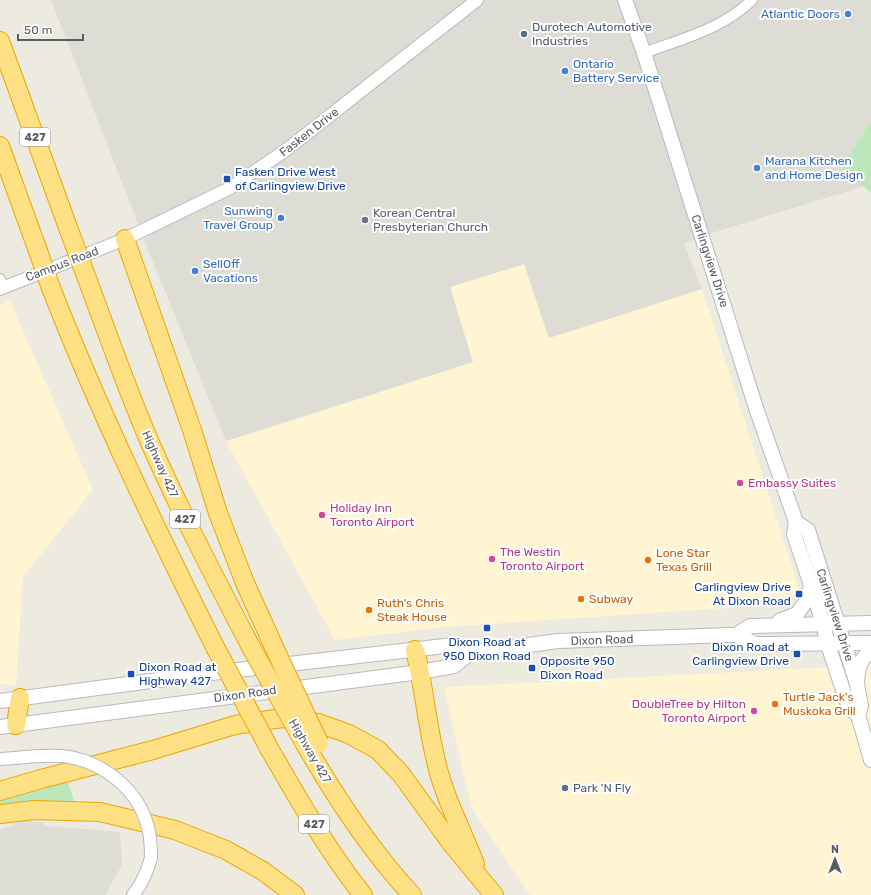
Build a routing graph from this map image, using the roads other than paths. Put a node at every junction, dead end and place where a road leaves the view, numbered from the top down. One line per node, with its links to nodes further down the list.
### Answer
1 (477, 0): 7 (street, Fasken Drive)
2 (625, 0): 5 (main road, Carlingview Drive)
3 (752, 0): 5 (street)
4 (0, 40): 28 (highway, Highway 427 / 427, bridge)
5 (644, 53): 9 (main road, Carlingview Drive)
6 (0, 146): 36 (highway, 427, bridge)
7 (125, 239): 8 (street, Campus Road); 28 (highway, bridge)
8 (1, 285)
9 (796, 522): 10 (main road, Carlingview Drive); 12 (main road, Carlingview Drive)
10 (811, 586): 11 (main road, Carlingview Drive); 14 (main road)
11 (822, 623): 12 (main road, Dixon Road); 14 (main road, Dixon Road); 16 (main road, Carlingview Drive)
12 (838, 623): 13 (main road, Dixon Road); 17 (main road, Carlingview Drive)
13 (871, 623)
14 (768, 624): 15 (main road, Dixon Road)
15 (736, 635): 16 (main road, Dixon Road); 21 (main road, Dixon Road)
16 (828, 643): 17 (main road, Dixon Road); 26 (main road, Carlingview Drive)
17 (844, 643): 18 (main road, Dixon Road); 23 (main road, Carlingview Drive)
18 (871, 643)
19 (415, 650): 21 (main road, Dixon Road); 22 (highway); 24 (main road, Dixon Road)
20 (871, 652): 23 (main road)
21 (470, 653): 22 (main road, Dixon Road)
22 (420, 672): 27 (main road, Dixon Road); 33 (highway)
23 (857, 684): 26 (main road, Carlingview Drive)
24 (20, 698): 25 (main road, Dixon Road); 27 (highway)
25 (0, 701)
26 (858, 715): 30 (main road, Carlingview Drive)
27 (8, 726)
28 (312, 743): 37 (highway, Highway 427 / 427)
29 (0, 760): 34 (street, bridge)
30 (871, 760)
31 (0, 791): 33 (highway)
32 (0, 814): 35 (highway)
33 (480, 876): 38 (highway)
34 (133, 895)
35 (295, 895)
36 (363, 895)
37 (412, 895)
38 (494, 895)

